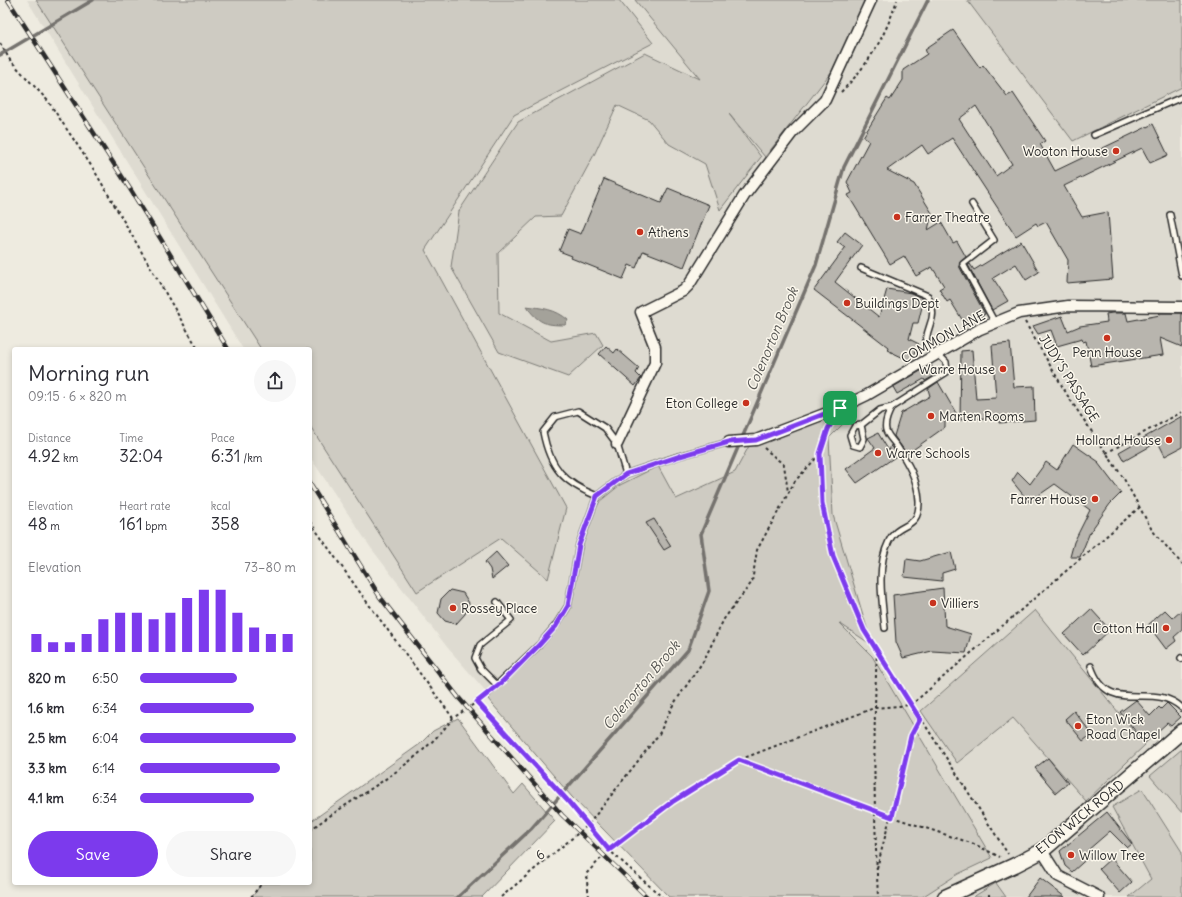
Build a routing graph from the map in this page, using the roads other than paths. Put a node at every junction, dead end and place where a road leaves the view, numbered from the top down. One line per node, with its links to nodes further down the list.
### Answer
1 (871, 0): 14 (street)
2 (1182, 97): 3 (lane)
3 (1094, 135)
4 (972, 204): 9 (lane)
5 (1170, 215): 7 (lane)
6 (861, 268): 10 (lane)
7 (1182, 276)
8 (1182, 307): 9 (street, COMMON LANE)
9 (995, 323): 10 (street, COMMON LANE)
10 (936, 355): 11 (lane); 13 (street, COMMON LANE)
11 (892, 407): 12 (lane); 18 (lane)
12 (861, 425)
13 (729, 442): 15 (lane)
14 (617, 444): 15 (lane); 16 (lane)
15 (626, 474): 16 (lane)
16 (597, 496): 17 (lane)
17 (497, 602)
18 (885, 628)
19 (1091, 666): 20 (lane)
20 (1182, 708)
21 (1182, 731): 22 (main road, ETON WICK ROAD)
22 (1042, 851): 23 (main road, ETON WICK ROAD); 24 (street)
23 (945, 897)
24 (1099, 897)

